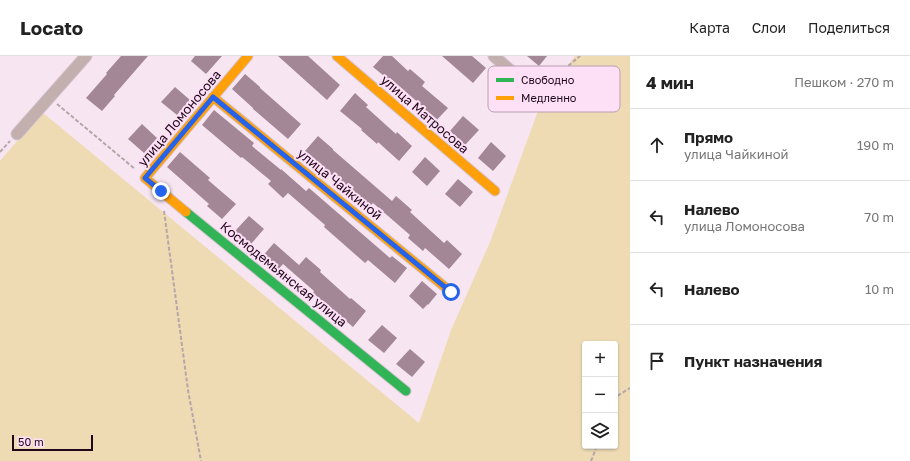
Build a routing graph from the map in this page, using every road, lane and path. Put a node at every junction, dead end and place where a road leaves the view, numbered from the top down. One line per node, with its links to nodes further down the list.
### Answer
1 (86, 56): 9 (street)
2 (248, 56): 8 (street, улица Ломоносова)
3 (337, 56): 14 (street, улица Матросова)
4 (494, 56): 6 (street)
5 (580, 56): 7 (path)
6 (505, 66)
7 (568, 66)
8 (213, 97): 12 (street, улица Ломоносова); 15 (street, улица Чайкиной)
9 (49, 98): 10 (street); 12 (path)
10 (17, 134): 11 (path)
11 (0, 152)
12 (145, 178): 13 (street, Космодемьянская улица)
13 (161, 191): 17 (street, Космодемьянская улица); 20 (path)
14 (495, 191)
15 (451, 292)
16 (630, 388): 18 (path)
17 (406, 391)
18 (618, 395)
19 (596, 449): 21 (path)
20 (201, 461)
21 (591, 461)

